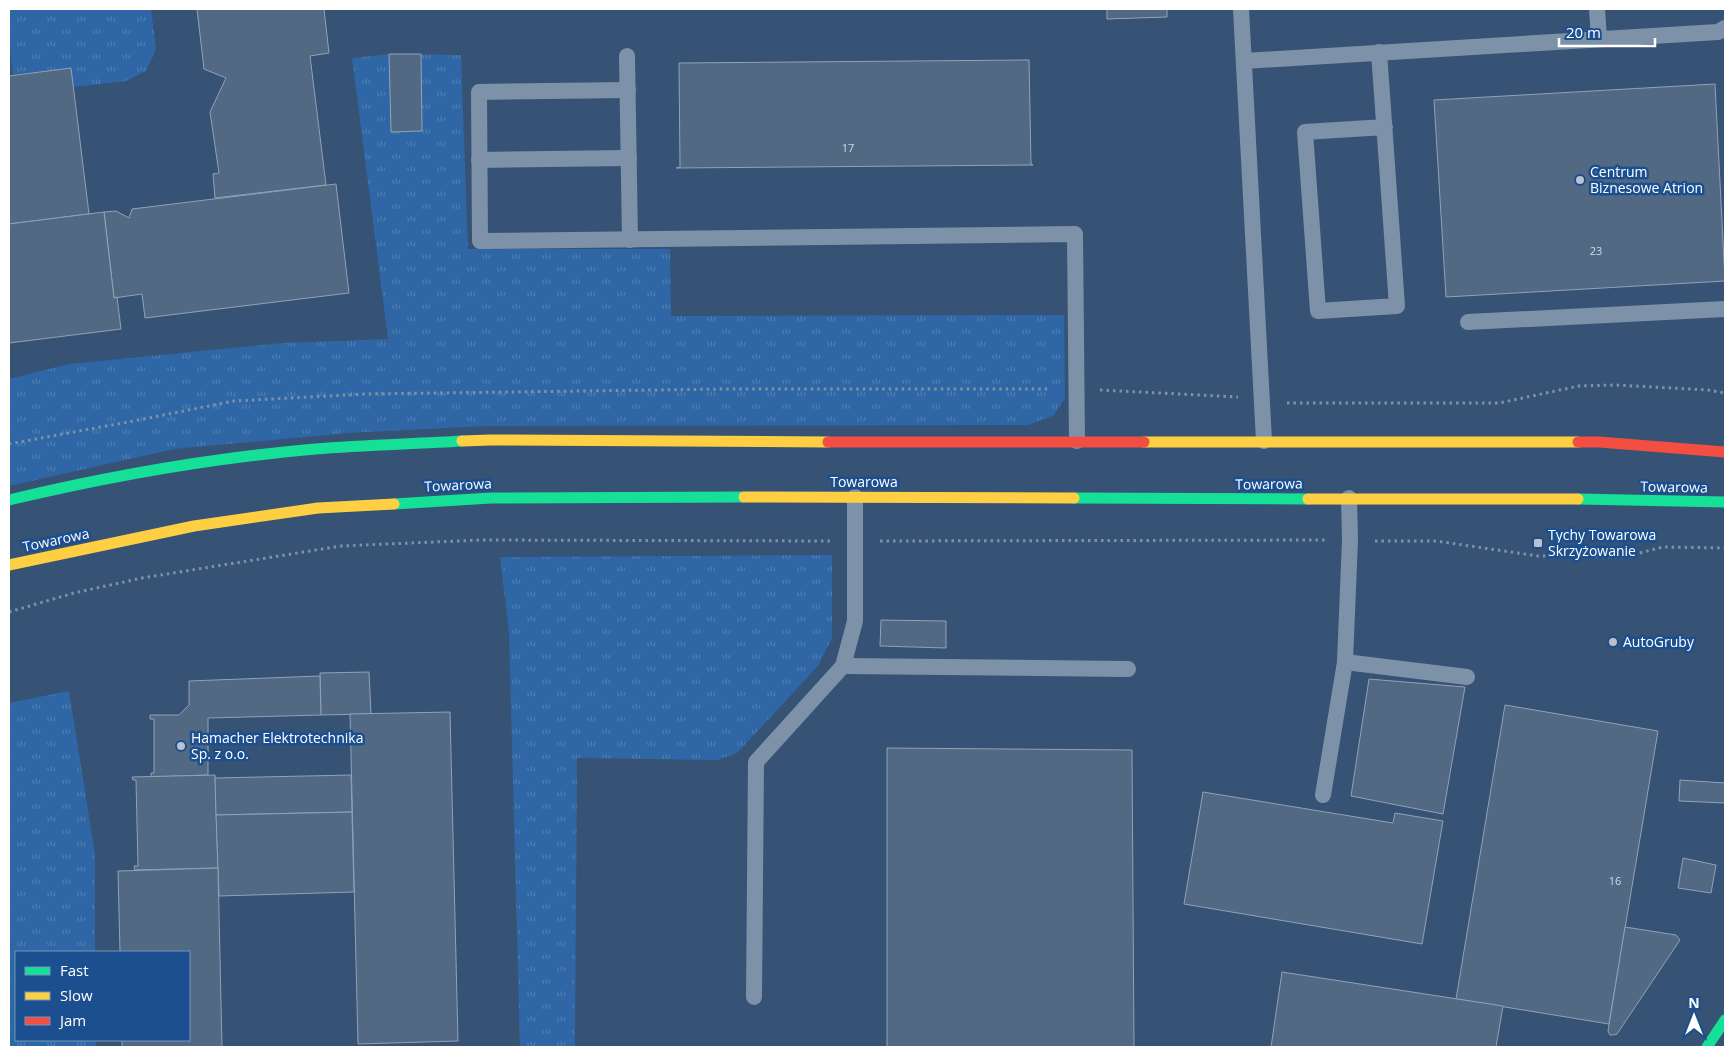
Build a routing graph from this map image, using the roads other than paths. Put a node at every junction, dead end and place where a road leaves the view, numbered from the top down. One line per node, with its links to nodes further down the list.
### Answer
1 (1241, 9): 7 (lane)
2 (1597, 9): 4 (lane)
3 (1723, 33): 4 (lane)
4 (1599, 38): 5 (lane)
5 (1380, 52): 7 (lane); 9 (lane)
6 (628, 56): 8 (lane)
7 (1244, 61): 16 (lane)
8 (628, 90): 10 (lane); 11 (lane)
9 (1385, 127): 9 (lane)
10 (628, 158): 11 (lane); 12 (lane)
11 (479, 160): 12 (lane)
12 (630, 240): 15 (lane)
13 (1725, 308): 14 (lane)
14 (1468, 322)
15 (1077, 441): 16 (street); 20 (street)
16 (1264, 441): 17 (street)
17 (1725, 452)
18 (855, 497): 19 (street, Towarowa); 22 (street, Towarowa); 24 (lane)
19 (1349, 498): 21 (street, Towarowa); 23 (lane)
20 (9, 500)
21 (1725, 502)
22 (9, 565)
23 (1344, 662): 26 (lane); 27 (lane)
24 (843, 666): 25 (lane); 28 (lane)
25 (1128, 669)
26 (1467, 677)
27 (1322, 795)
28 (754, 997)
29 (1725, 1020): 30 (street)
30 (1706, 1047)

